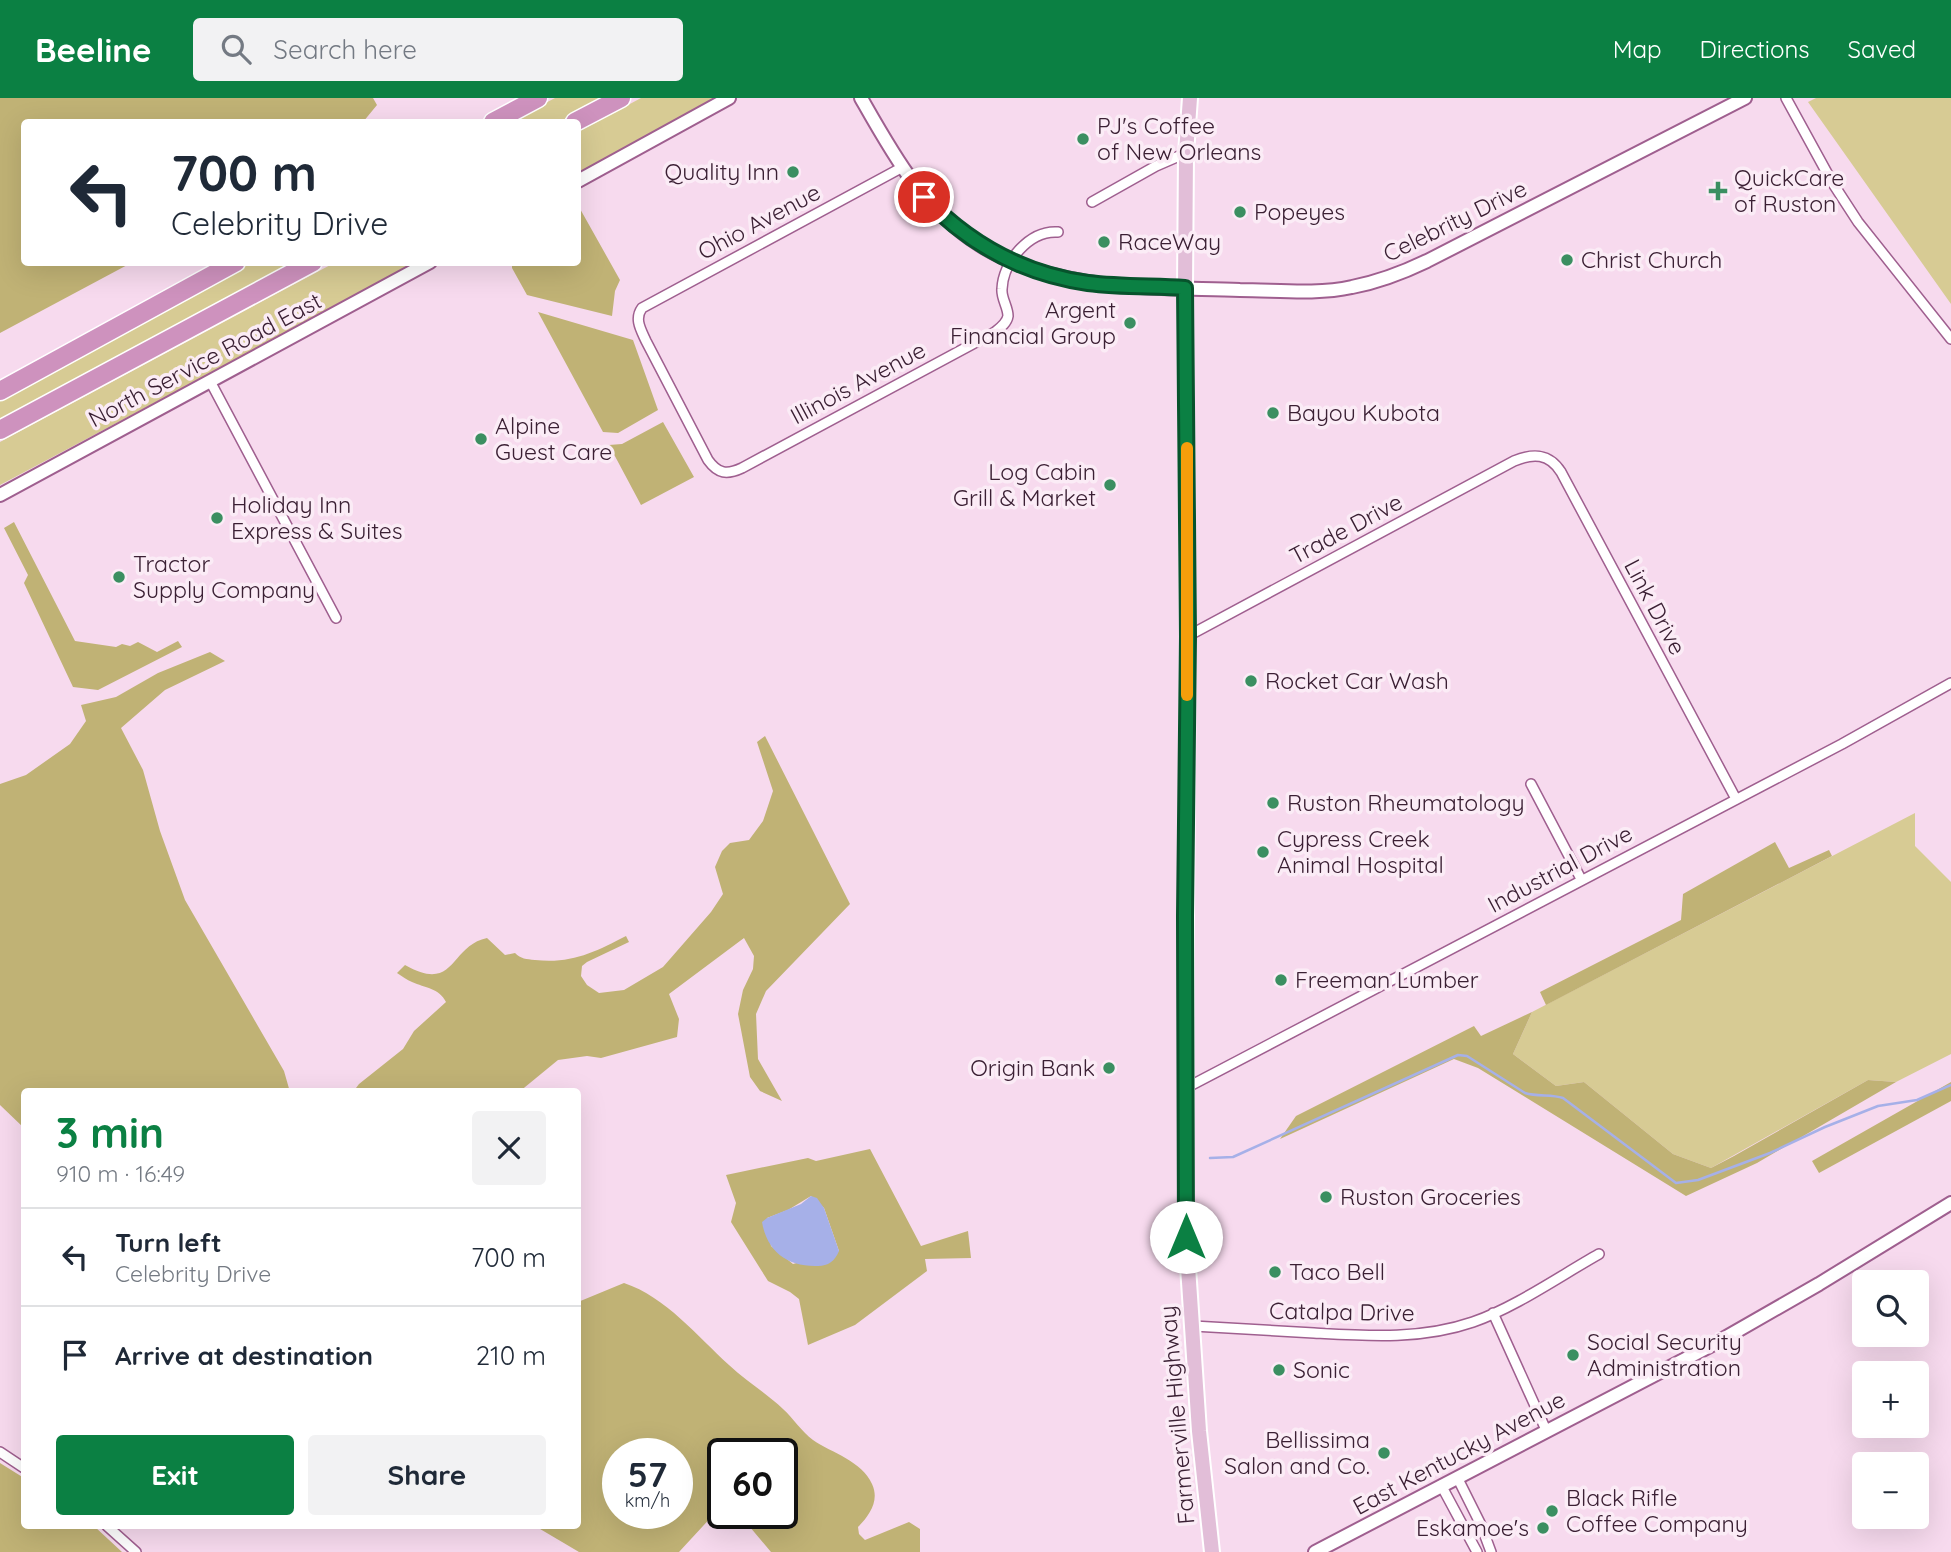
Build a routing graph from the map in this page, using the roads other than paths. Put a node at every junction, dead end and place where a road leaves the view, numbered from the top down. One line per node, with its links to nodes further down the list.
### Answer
1 (538, 98): 8 (highway)
2 (621, 98): 9 (highway)
3 (729, 98): 12 (street)
4 (861, 98): 11 (street, Celebrity Drive)
5 (1190, 98): 10 (main road, Farmerville Highway)
6 (1745, 98): 19 (street, Celebrity Drive)
7 (1786, 98): 20 (street)
8 (499, 119)
9 (581, 119)
10 (1186, 153): 13 (street); 19 (main road, Farmerville Highway)
11 (901, 168): 15 (street, Celebrity Drive); 25 (street, Ohio Avenue)
12 (581, 179)
13 (1092, 202)
14 (1058, 232): 15 (street)
15 (1011, 262): 19 (street, Celebrity Drive); 25 (street, Illinois Avenue)
16 (229, 266): 22 (highway)
17 (306, 266): 23 (highway)
18 (423, 266): 21 (street, North Service Road East)
19 (1185, 288): 28 (main road, Farmerville Highway)
20 (1951, 339)
21 (210, 381): 26 (street, North Service Road East); 27 (street)
22 (0, 391)
23 (0, 430)
24 (1524, 457): 28 (street, Trade Drive); 31 (street, Link Drive)
25 (726, 474)
26 (0, 495)
27 (336, 618)
28 (1188, 636): 33 (main road, Farmerville Highway)
29 (1951, 683): 31 (street, Industrial Drive)
30 (1531, 784): 32 (street)
31 (1736, 799): 32 (street, Industrial Drive)
32 (1581, 879): 33 (street, Industrial Drive)
33 (1186, 1088): 37 (main road, Farmerville Highway)
34 (1951, 1203): 38 (street, East Kentucky Avenue)
35 (1599, 1254): 36 (street, Catalpa Drive)
36 (1493, 1314): 37 (street, Catalpa Drive); 38 (street)
37 (1192, 1326): 45 (main road, Farmerville Highway)
38 (1546, 1430): 41 (street, East Kentucky Avenue)
39 (0, 1452): 40 (street)
40 (21, 1466)
41 (1457, 1477): 42 (street, East Kentucky Avenue); 48 (street)
42 (1441, 1485): 46 (street, East Kentucky Avenue); 47 (street)
43 (110, 1529): 44 (street)
44 (135, 1552)
45 (1212, 1552)
46 (1315, 1552)
47 (1476, 1552)
48 (1491, 1552)

